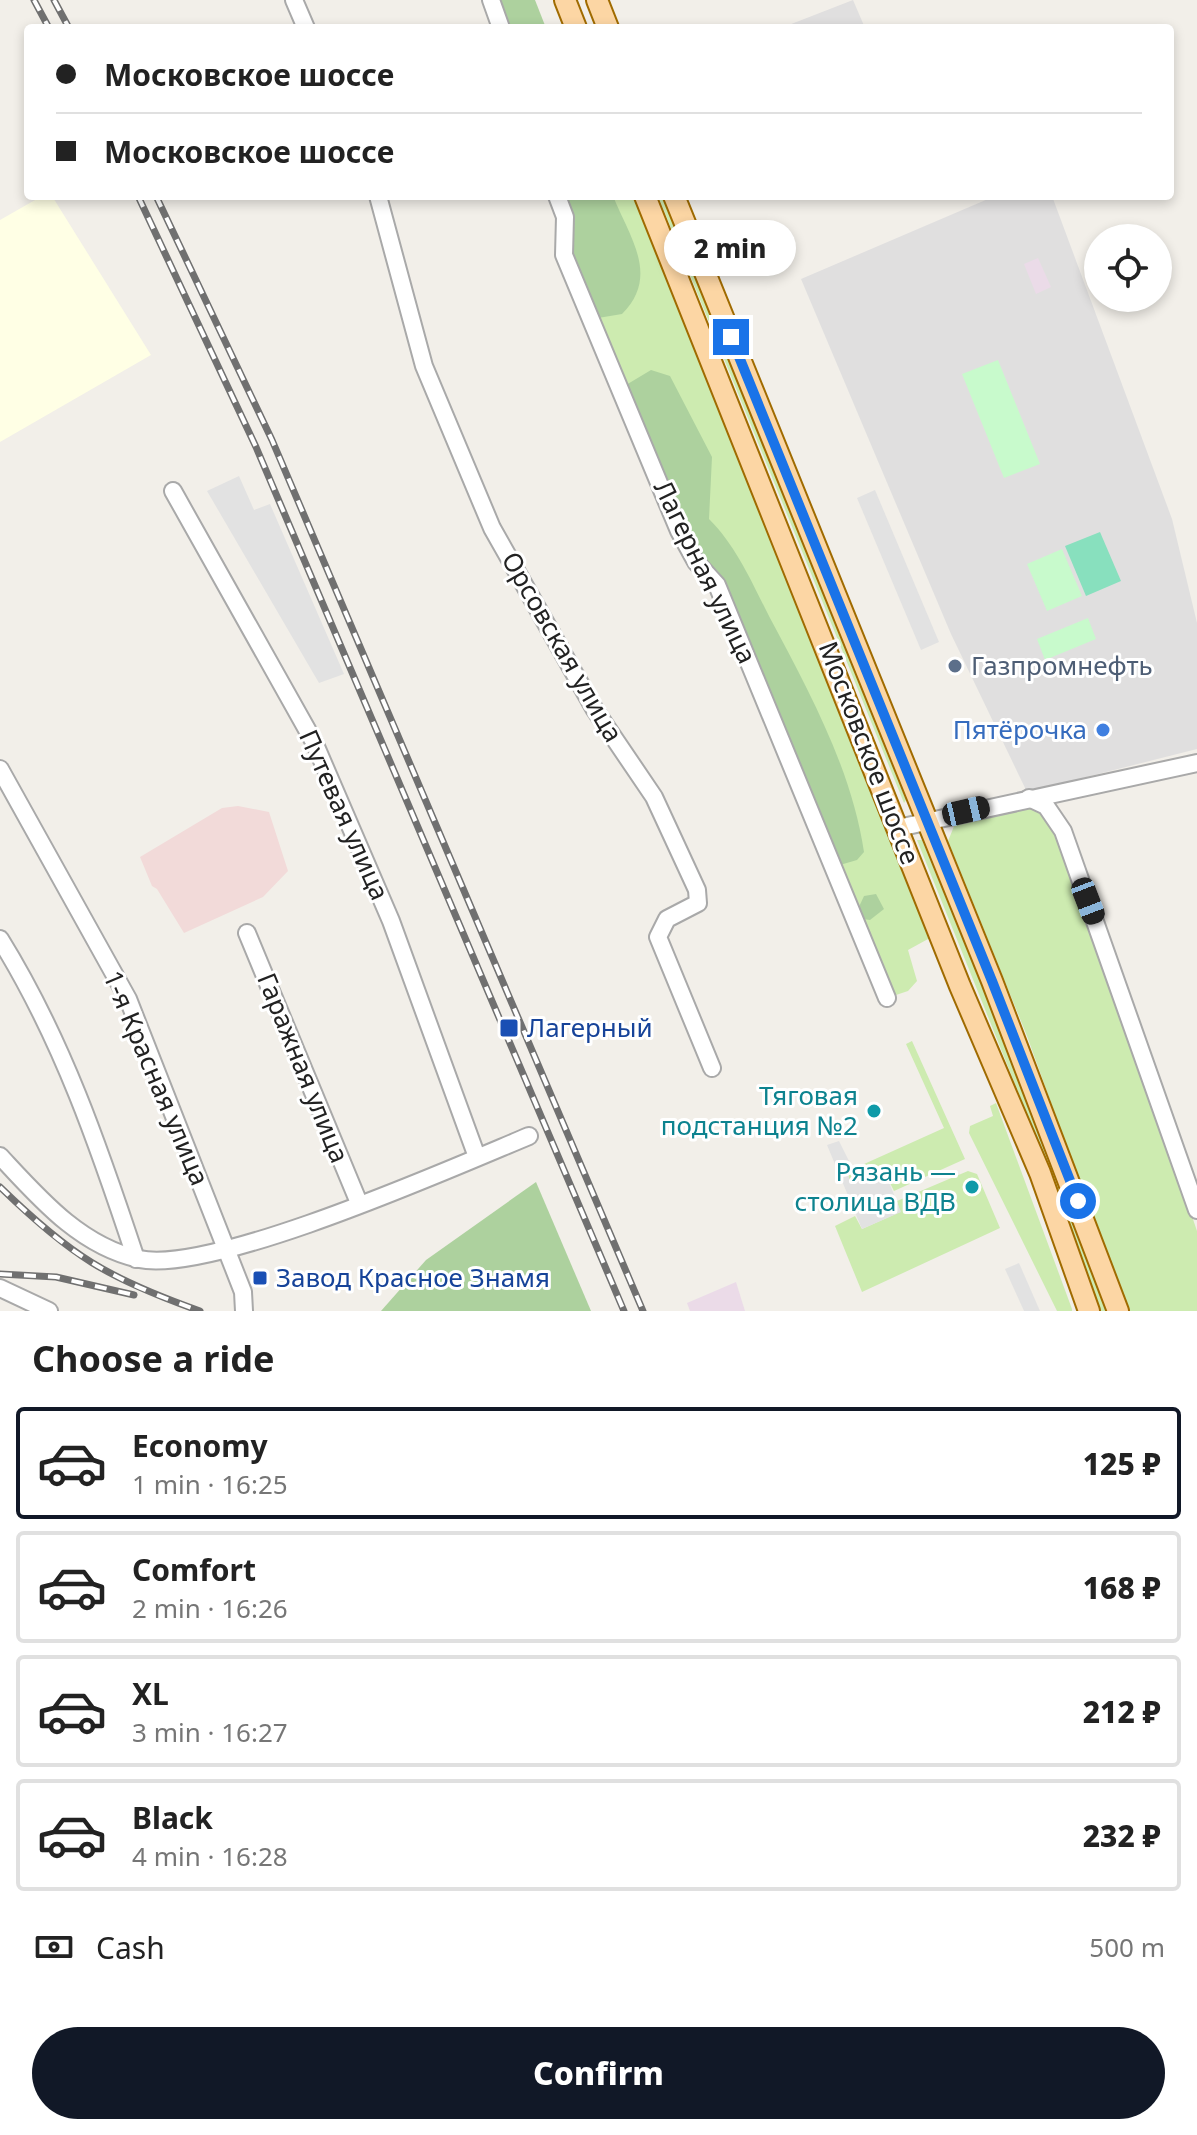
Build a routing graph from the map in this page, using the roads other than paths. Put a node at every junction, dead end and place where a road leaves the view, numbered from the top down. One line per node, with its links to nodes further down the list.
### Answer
1 (294, 0): 5 (street)
2 (491, 0): 6 (street)
3 (565, 0): 7 (main road)
4 (597, 0): 8 (main road)
5 (304, 24)
6 (500, 24)
7 (574, 24)
8 (606, 24)
9 (379, 200): 23 (street, Орсовская улица)
10 (559, 200): 22 (street, Лагерная улица)
11 (647, 200): 19 (main road, Московское шоссе)
12 (676, 200): 18 (main road, Московское шоссе)
13 (173, 491): 26 (street, Путевая улица)
14 (1197, 763): 17 (street)
15 (0, 769): 16 (street, 1-я Красная улица)
16 (7, 796): 29 (street, 1-я Красная улица)
17 (1029, 798): 18 (street); 28 (street)
18 (928, 822): 19 (street); 35 (main road, Московское шоссе)
19 (898, 828): 34 (main road, Московское шоссе)
20 (247, 933): 27 (street, Гаражная улица)
21 (0, 939): 30 (street)
22 (887, 998)
23 (712, 1068)
24 (529, 1136): 26 (street)
25 (0, 1156): 30 (street)
26 (477, 1157): 27 (street)
27 (359, 1203): 29 (street)
28 (1197, 1210)
29 (227, 1251): 30 (street); 33 (street, 1-я Красная улица)
30 (136, 1259)
31 (0, 1288): 32 (street)
32 (49, 1311)
33 (244, 1311)
34 (1089, 1311)
35 (1118, 1311)

